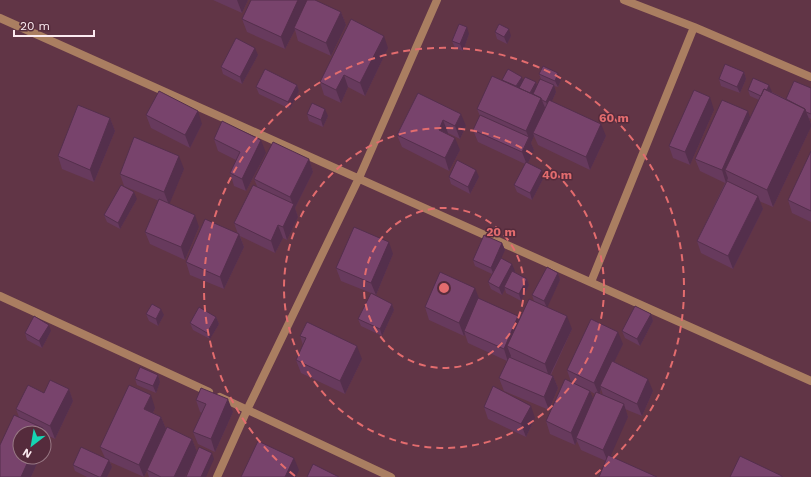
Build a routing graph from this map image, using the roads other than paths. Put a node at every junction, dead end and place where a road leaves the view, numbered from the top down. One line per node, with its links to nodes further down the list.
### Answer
1 (437, 0): 6 (street)
2 (624, 0): 4 (street)
3 (0, 18): 6 (street)
4 (694, 27): 5 (street); 7 (street)
5 (811, 77)
6 (359, 178): 7 (street); 10 (street)
7 (591, 282): 9 (street)
8 (0, 296): 10 (street)
9 (811, 381)
10 (247, 410): 11 (street); 12 (street)
11 (217, 477)
12 (391, 477)

